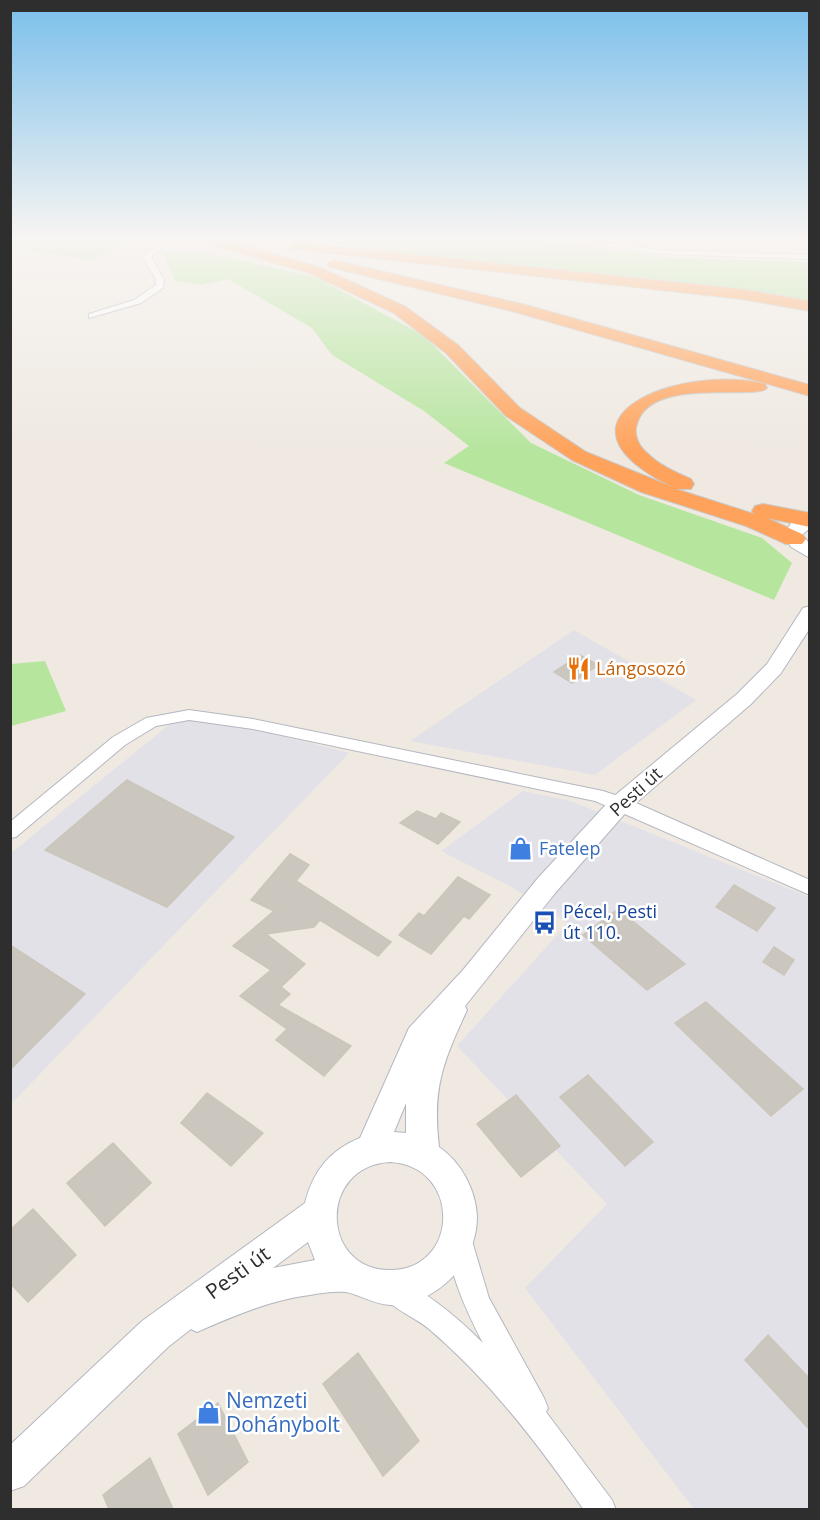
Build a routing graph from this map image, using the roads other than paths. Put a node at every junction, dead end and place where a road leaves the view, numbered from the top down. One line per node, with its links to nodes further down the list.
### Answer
1 (110, 310): 5 (street)
2 (400, 310): 9 (highway)
3 (524, 310): 6 (highway)
4 (571, 310): 6 (highway)
5 (92, 316)
6 (809, 381)
7 (810, 399): 8 (highway)
8 (810, 520): 9 (main road)
9 (805, 550)
10 (809, 610): 11 (main road, Pesti út)
11 (621, 803): 12 (street); 13 (street); 14 (main road, Pesti út)
12 (10, 832)
13 (810, 888)
14 (473, 978): 15 (main road, Pesti út); 16 (main road, Pesti út)
15 (371, 1150): 16 (main road); 17 (main road)
16 (424, 1154): 18 (main road)
17 (320, 1212): 19 (main road); 21 (main road, Pesti út)
18 (458, 1231): 20 (main road); 22 (street)
19 (347, 1275): 20 (main road); 21 (main road, Pesti út)
20 (391, 1289): 22 (street)
21 (155, 1334): 23 (main road, Pesti út)
22 (550, 1437): 24 (street)
23 (10, 1472)
24 (602, 1509)

